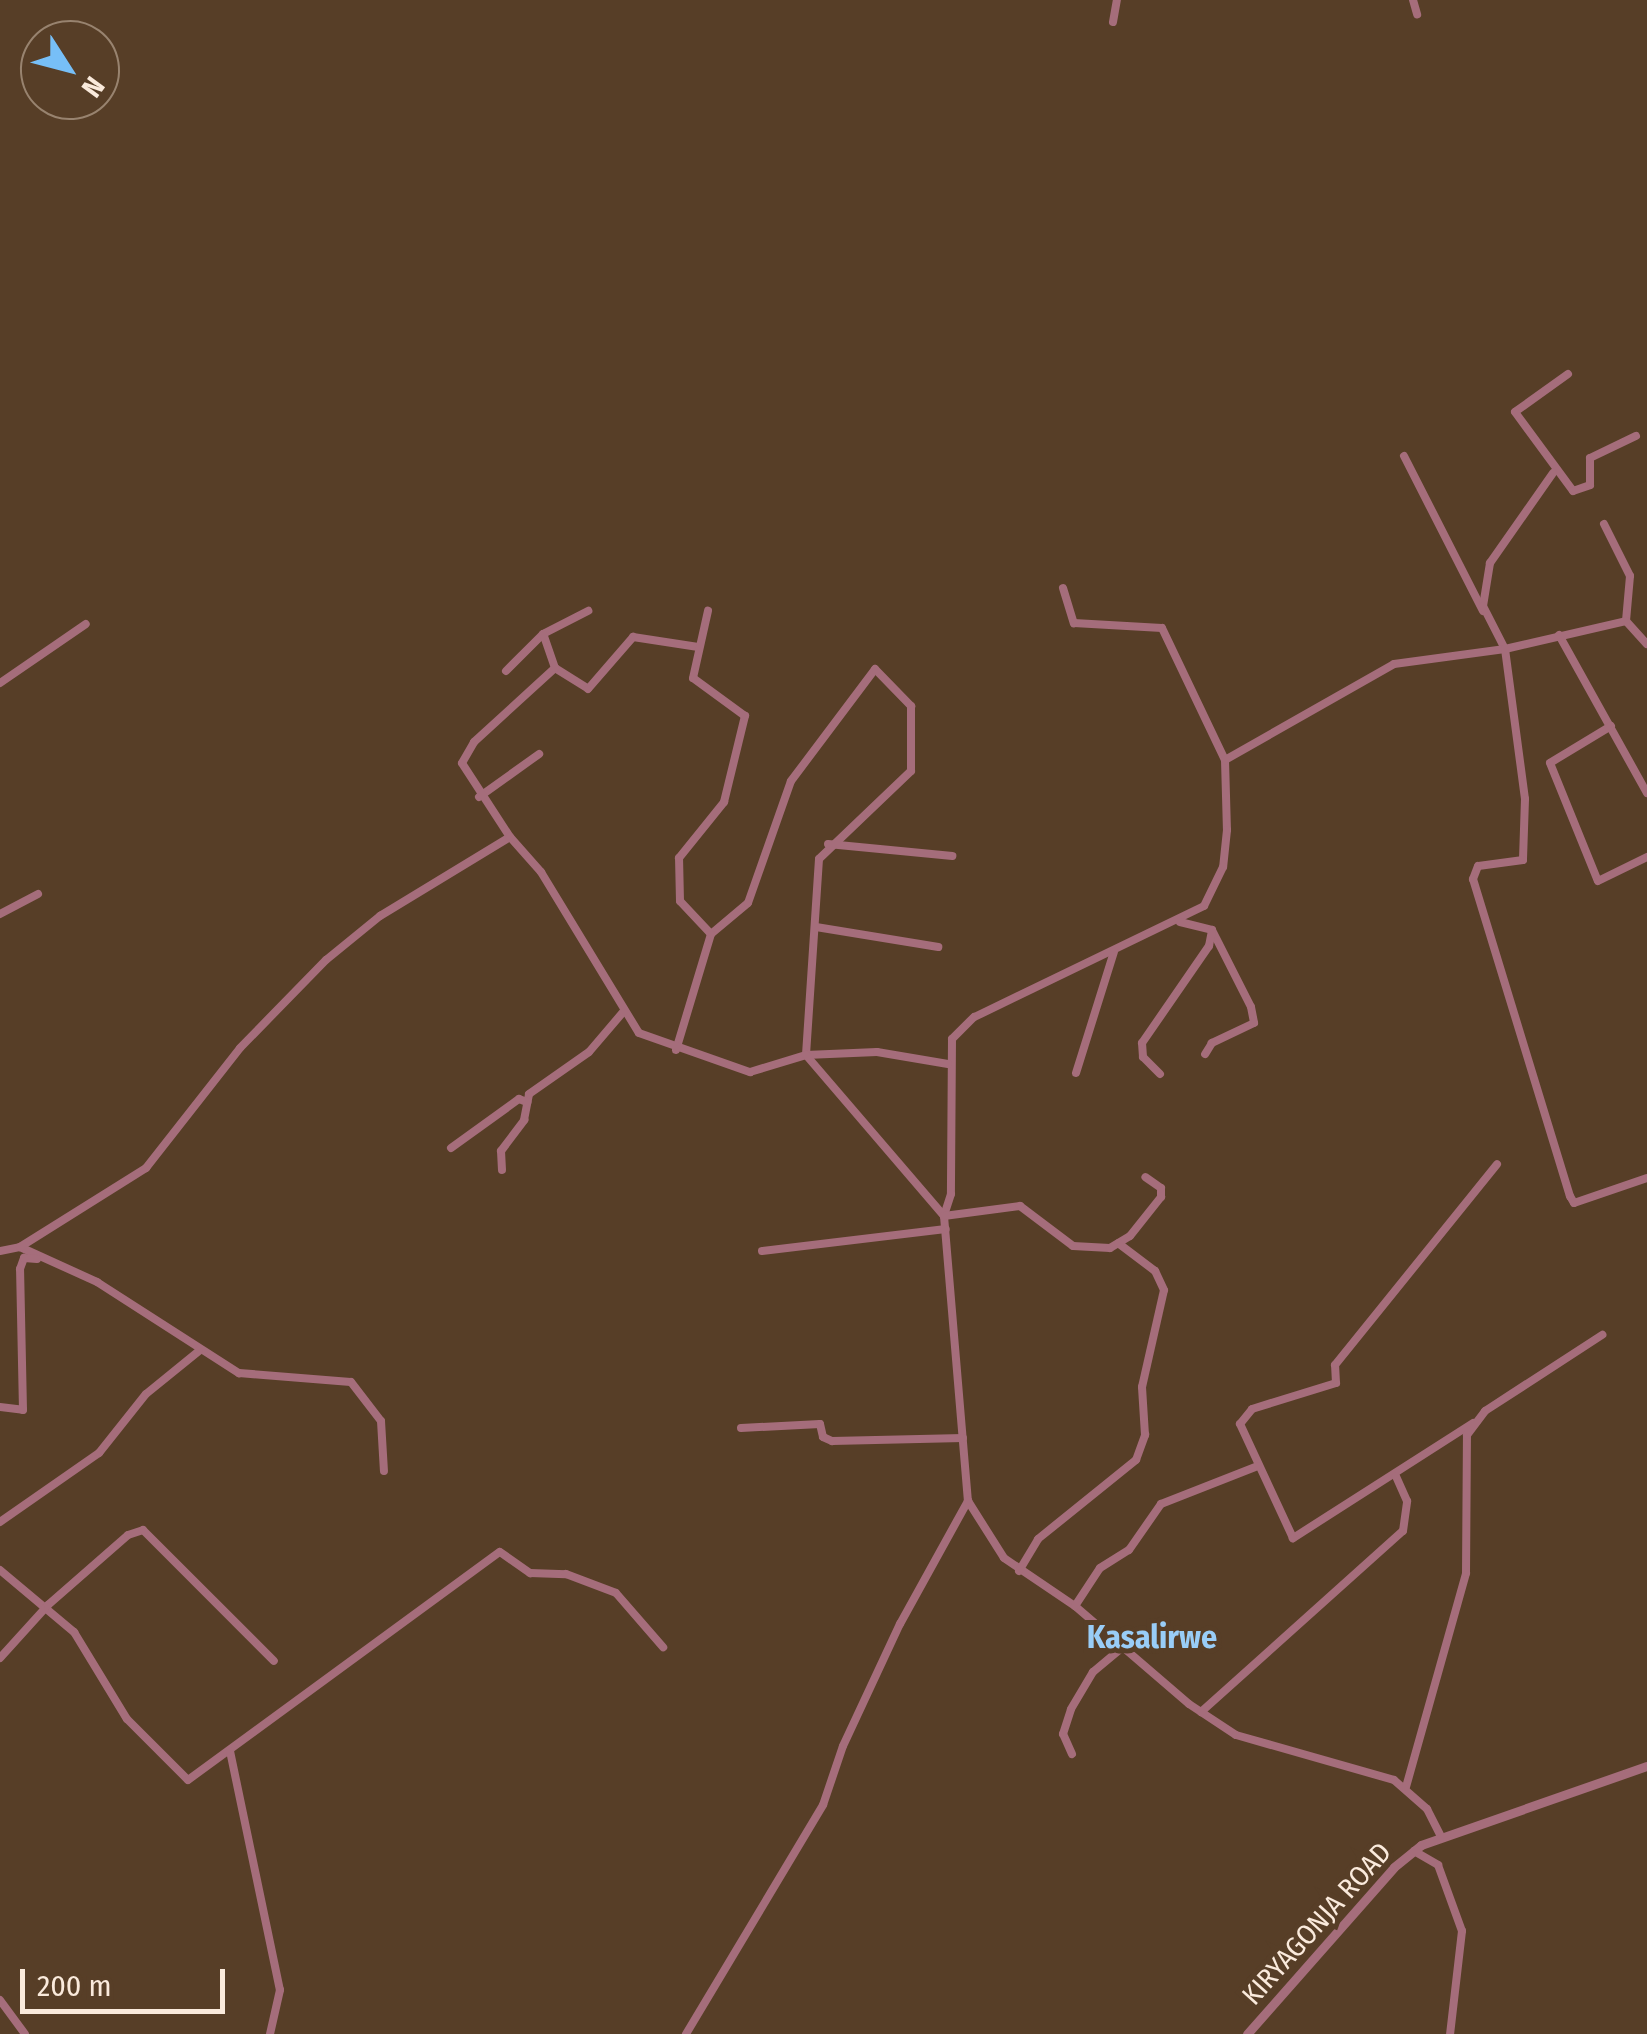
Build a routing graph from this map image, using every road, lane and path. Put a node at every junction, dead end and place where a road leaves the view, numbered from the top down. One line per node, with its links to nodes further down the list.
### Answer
1 (1116, 0): 4 (street)
2 (1413, 0): 3 (street)
3 (1417, 14)
4 (1113, 22)
5 (1568, 374): 8 (street)
6 (1636, 436): 8 (street)
7 (1404, 456): 11 (street)
8 (1553, 473): 11 (street)
9 (1604, 524): 14 (street)
10 (1063, 588): 26 (street)
11 (1483, 610): 20 (street)
12 (588, 611): 16 (street)
13 (708, 611): 19 (street)
14 (1626, 621): 17 (street); 18 (street)
15 (86, 624): 23 (street)
16 (544, 634): 21 (street); 22 (street)
17 (1558, 634): 20 (street); 24 (street)
18 (1647, 644)
19 (698, 647): 21 (street); 38 (street)
20 (1505, 649): 26 (street); 53 (street)
21 (555, 668): 28 (street)
22 (506, 670)
23 (0, 683)
24 (1612, 726): 27 (street); 32 (street)
25 (539, 754): 28 (street)
26 (1225, 760): 35 (street)
27 (1647, 793)
28 (479, 797): 29 (street)
29 (510, 837): 41 (street); 57 (street)
30 (828, 844): 31 (street); 36 (street); 38 (street)
31 (952, 856)
32 (1647, 857)
33 (38, 894): 34 (street)
34 (0, 914)
35 (1171, 920): 37 (street); 40 (street)
36 (816, 927): 39 (street); 44 (street)
37 (1212, 930): 43 (street); 47 (street)
38 (711, 934): 42 (street)
39 (938, 947)
40 (1114, 952): 45 (street); 46 (street)
41 (624, 1011): 42 (street); 48 (street)
42 (676, 1050): 44 (street)
43 (1205, 1054)
44 (806, 1055): 45 (street); 54 (street)
45 (948, 1064): 54 (street)
46 (1076, 1072)
47 (1160, 1074)
48 (527, 1102): 49 (street); 51 (street)
49 (452, 1148)
50 (1497, 1164): 67 (street)
51 (502, 1170)
52 (1145, 1177): 56 (street)
53 (1647, 1178)
54 (944, 1216): 55 (street); 56 (street)
55 (946, 1229): 59 (street); 66 (street)
56 (1118, 1243): 73 (street)
57 (20, 1247): 58 (street); 60 (street)
58 (0, 1251)
59 (762, 1251)
60 (37, 1259): 62 (street); 63 (street)
61 (1602, 1335): 64 (street)
62 (200, 1351): 68 (street); 71 (street)
63 (0, 1406)
64 (1473, 1423): 69 (street); 84 (street)
65 (741, 1428): 66 (street)
66 (963, 1438): 70 (street)
67 (1258, 1466): 69 (street); 75 (street)
68 (384, 1471)
69 (1396, 1476): 80 (street)
70 (968, 1501): 73 (street); 90 (street)
71 (0, 1522)
72 (0, 1570): 74 (street)
73 (1020, 1572): 75 (street)
74 (48, 1605): 78 (street); 79 (street); 81 (street)
75 (1075, 1606): 77 (street)
76 (664, 1646): 81 (street)
77 (1122, 1648): 80 (street); 82 (street)
78 (0, 1658)
79 (274, 1661)
80 (1202, 1712): 84 (street)
81 (230, 1751): 89 (street)
82 (1072, 1754)
83 (1647, 1766): 85 (street, KIRYAGONJA ROAD)
84 (1406, 1787): 85 (street)
85 (1440, 1835): 86 (street, KIRYAGONJA ROAD)
86 (1414, 1851): 91 (street, KIRYAGONJA ROAD); 92 (street)
87 (0, 2000): 88 (street)
88 (26, 2034)
89 (270, 2034)
90 (686, 2034)
91 (1247, 2034)
92 (1450, 2034)

